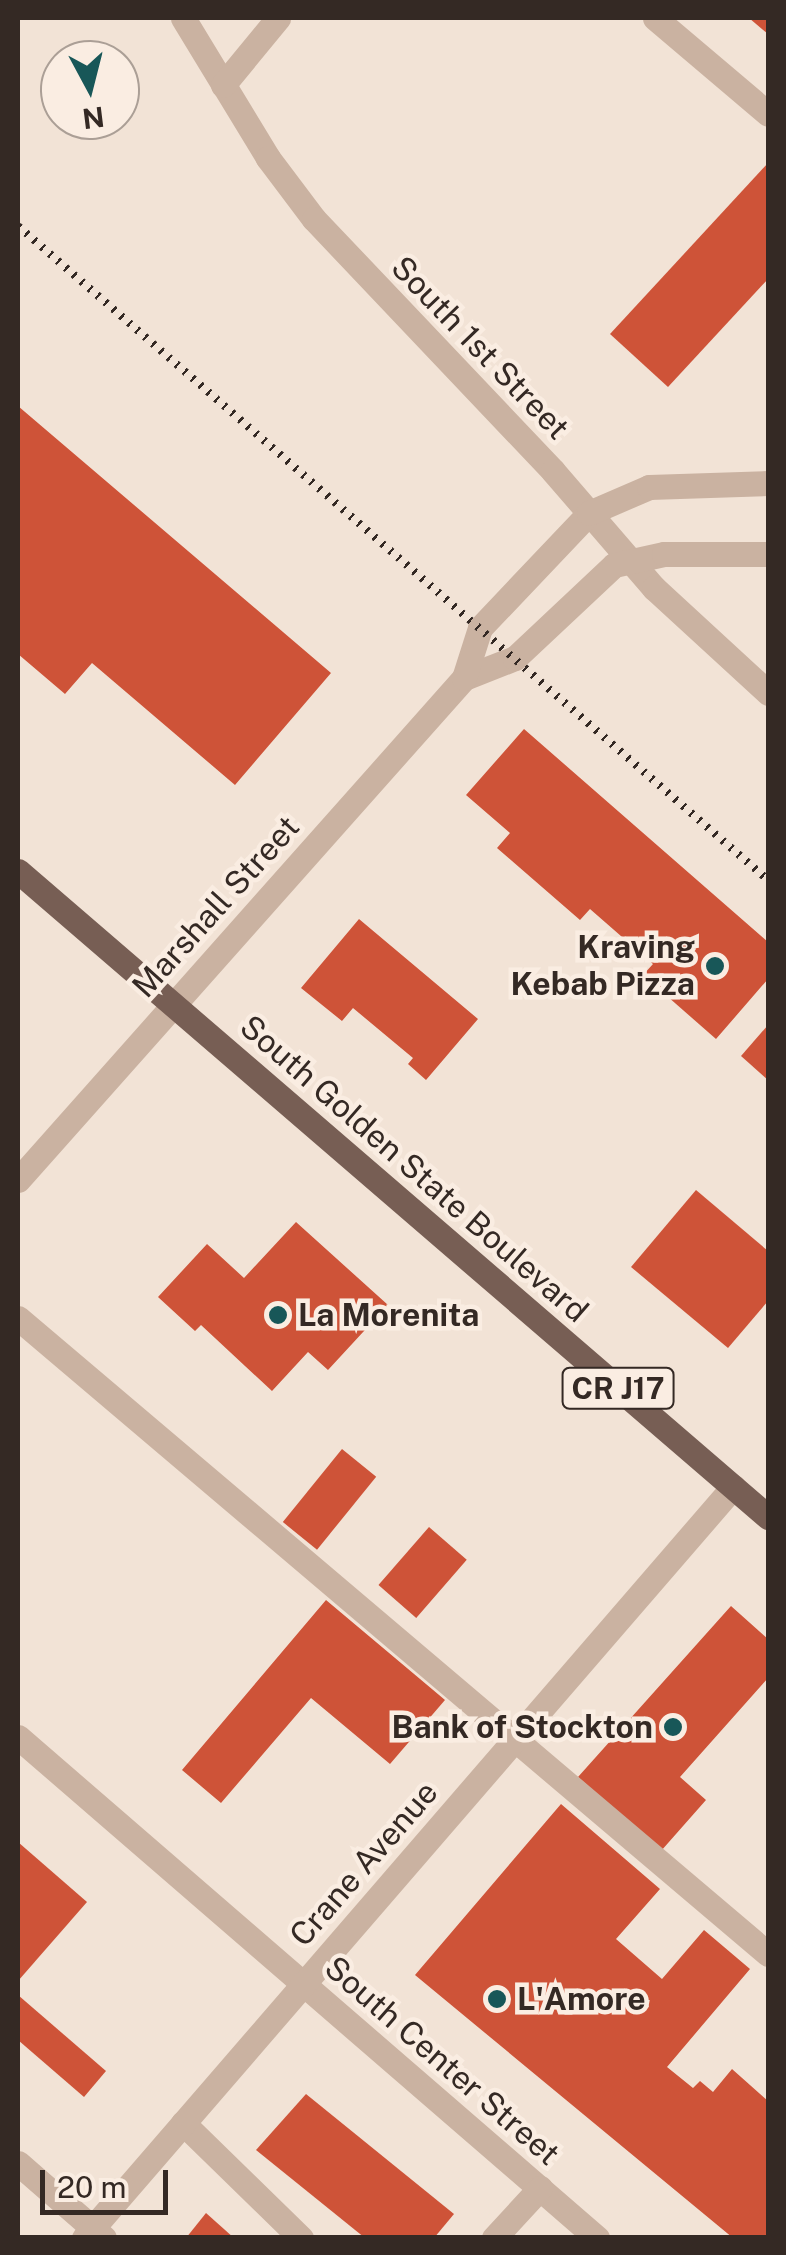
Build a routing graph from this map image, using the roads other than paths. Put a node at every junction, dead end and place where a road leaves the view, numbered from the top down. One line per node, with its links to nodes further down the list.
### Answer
1 (183, 18): 4 (street, South 1st Street)
2 (278, 18): 4 (street)
3 (656, 18): 5 (street)
4 (223, 85): 7 (street, South 1st Street)
5 (768, 114)
6 (768, 483): 7 (street)
7 (590, 513): 9 (street, South 1st Street); 10 (street, Marshall Street)
8 (768, 554): 9 (street)
9 (627, 560): 10 (street, Marshall Street); 11 (street, South 1st Street)
10 (464, 678): 13 (street, Marshall Street)
11 (768, 692)
12 (18, 870): 13 (main road, South Golden State Boulevard / CR J17)
13 (172, 1003): 14 (street, Marshall Street); 16 (main road, South Golden State Boulevard / CR J17)
14 (18, 1180)
15 (18, 1318): 18 (street)
16 (733, 1487): 17 (main road, South Golden State Boulevard / CR J17); 18 (street, Crane Avenue)
17 (768, 1518)
18 (516, 1736): 20 (street); 21 (street, Crane Avenue)
19 (18, 1737): 21 (street, South Center Street)
20 (768, 1954)
21 (304, 1984): 22 (street, Crane Avenue); 24 (street, South Center Street)
22 (183, 2124): 25 (street, Crane Avenue); 26 (street)
23 (18, 2163): 25 (street)
24 (540, 2188): 27 (street); 28 (street, South Center Street)
25 (93, 2234)
26 (301, 2238)
27 (494, 2238)
28 (597, 2238)

